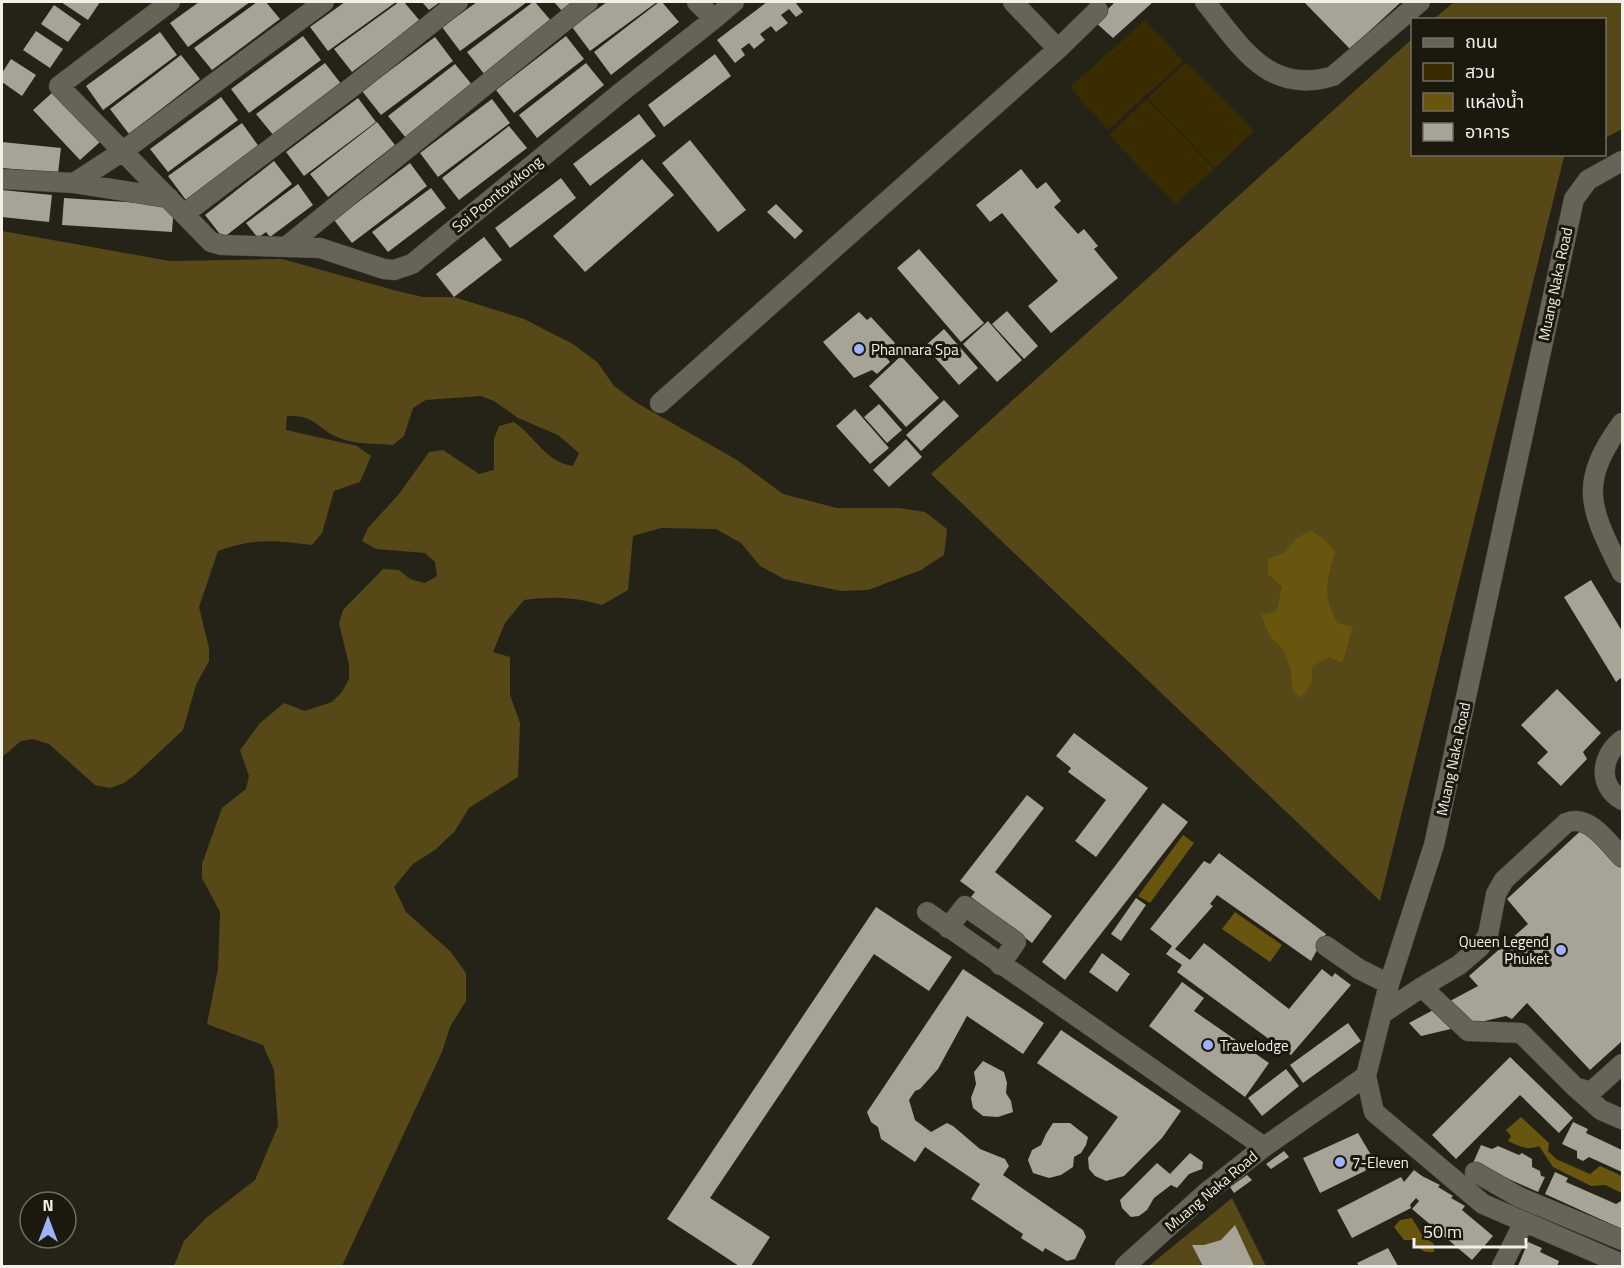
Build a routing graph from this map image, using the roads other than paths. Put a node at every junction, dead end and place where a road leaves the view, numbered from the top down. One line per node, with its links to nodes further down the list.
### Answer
1 (170, 2): 13 (street)
2 (324, 2): 13 (street)
3 (458, 2): 18 (street)
4 (588, 2): 19 (street)
5 (697, 2): 11 (street)
6 (734, 2): 11 (street, Soi Poontowkong)
7 (1013, 2): 12 (street)
8 (1205, 2): 9 (street)
9 (1420, 2)
10 (1098, 10): 12 (street)
11 (714, 20): 19 (street, Soi Poontowkong)
12 (1058, 49): 20 (street)
13 (123, 151): 16 (street); 17 (street)
14 (1623, 161): 30 (street, Muang Naka Road)
15 (2, 179): 16 (street)
16 (74, 183): 17 (street)
17 (169, 198): 18 (street)
18 (184, 214): 19 (street, Soi Poontowkong)
19 (287, 246)
20 (660, 403)
21 (1623, 423): 22 (street)
22 (1623, 573)
23 (1623, 740): 24 (street)
24 (1623, 800)
25 (1623, 857): 31 (street)
26 (927, 912): 27 (street)
27 (948, 928): 29 (street); 29 (street)
28 (1326, 946): 30 (street)
29 (1000, 965): 37 (street)
30 (1389, 984): 32 (street, Muang Naka Road)
31 (1422, 987): 32 (street); 35 (street)
32 (1383, 1013): 34 (street, Muang Naka Road)
33 (1623, 1064): 35 (street)
34 (1366, 1076): 37 (street, Muang Naka Road); 39 (street)
35 (1575, 1088): 36 (street)
36 (1623, 1119)
37 (1264, 1147): 42 (street, Muang Naka Road)
38 (1475, 1172): 40 (street)
39 (1524, 1222): 41 (street); 43 (street)
40 (1623, 1240)
41 (1623, 1264)
42 (1125, 1266)
43 (1502, 1266)

